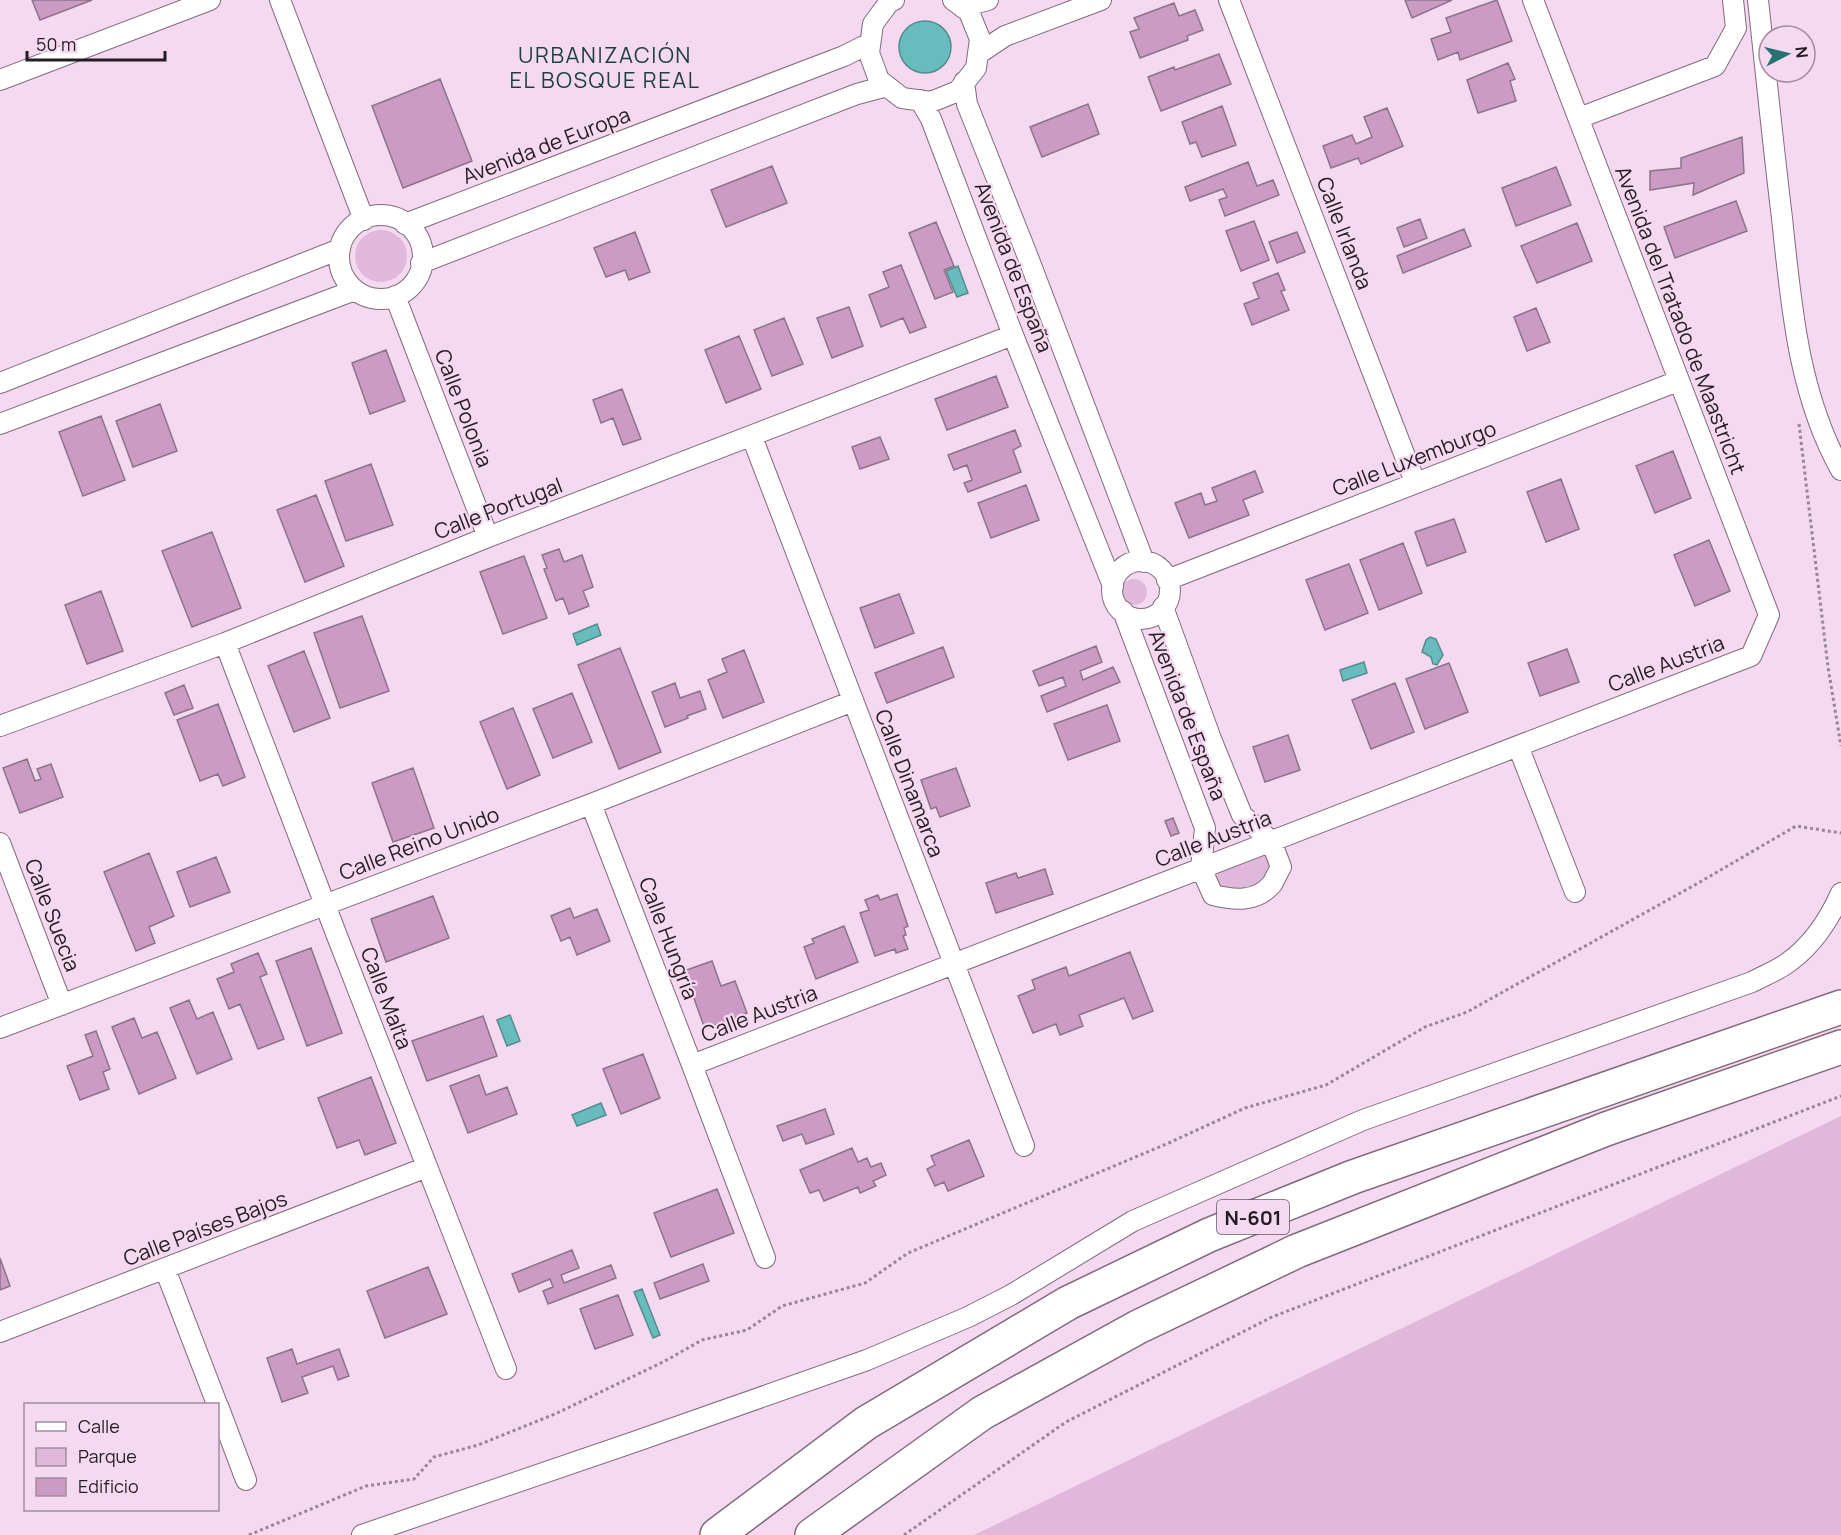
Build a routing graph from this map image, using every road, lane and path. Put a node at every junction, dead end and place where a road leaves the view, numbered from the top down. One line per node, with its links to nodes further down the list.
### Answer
1 (210, 0): 13 (street)
2 (280, 0): 18 (street)
3 (988, 0): 10 (street)
4 (1101, 0): 12 (street)
5 (1229, 0): 31 (street, Calle Irlanda)
6 (1533, 0): 17 (street, Avenida del Tratado de Maastricht)
7 (1733, 0): 17 (street)
8 (1758, 0): 30 (street)
9 (887, 3): 11 (street)
10 (957, 3): 12 (street)
11 (870, 43): 15 (street); 19 (street, Avenida de Europa)
12 (978, 54): 14 (street)
13 (2, 73)
14 (964, 82): 16 (street); 33 (street, Avenida de España)
15 (887, 86): 16 (street); 21 (street)
16 (920, 100): 24 (street, Avenida de España)
17 (1579, 118): 25 (street, Avenida del Tratado de Maastricht)
18 (364, 220): 19 (street); 20 (street)
19 (405, 224): 21 (street)
20 (340, 249): 22 (street); 26 (street)
21 (421, 263): 23 (street)
22 (355, 290): 23 (street); 28 (street)
23 (394, 296): 32 (street, Calle Polonia)
24 (1013, 335): 29 (street, Calle Portugal); 35 (street, Avenida de España)
25 (1678, 381): 31 (street, Calle Luxemburgo); 39 (street, Avenida del Tratado de Maastricht)
26 (0, 382)
27 (1798, 422): 43 (path)
28 (0, 424)
29 (752, 437): 32 (street, Calle Portugal); 40 (street, Calle Dinamarca)
30 (1841, 470)
31 (1415, 482): 34 (street, Calle Luxemburgo)
32 (488, 537): 38 (street, Calle Portugal)
33 (1144, 562): 34 (street); 35 (street)
34 (1167, 580): 36 (street)
35 (1113, 586): 37 (street)
36 (1163, 607): 37 (street); 46 (street, Avenida de España)
37 (1123, 611): 48 (street, Avenida de España)
38 (225, 643): 41 (street, Calle Portugal); 51 (street, Calle Malta)
39 (1751, 656): 42 (street, Calle Austria)
40 (853, 701): 44 (street, Calle Reino Unido); 52 (street, Calle Dinamarca)
41 (0, 726)
42 (1518, 746): 46 (street, Calle Austria); 49 (street)
43 (1841, 747)
44 (591, 804): 51 (street, Calle Reino Unido); 57 (street, Calle Hungría)
45 (1841, 833): 69 (path)
46 (1270, 841): 48 (street, Calle Austria); 48 (street, Avenida de España)
47 (0, 843): 53 (street, Calle Suecia)
48 (1201, 868): 52 (street, Calle Austria)
49 (1575, 892)
50 (1841, 892): 70 (street)
51 (325, 904): 53 (street, Calle Reino Unido); 60 (street, Calle Malta)
52 (954, 963): 57 (street, Calle Austria); 59 (street, Calle Dinamarca)
53 (62, 1005): 55 (street, Calle Reino Unido)
54 (1841, 1007): 67 (highway, N-601)
55 (0, 1028)
56 (1841, 1047): 73 (highway, N-601)
57 (692, 1065): 61 (street, Calle Hungría)
58 (1841, 1096): 74 (path)
59 (1024, 1146)
60 (427, 1167): 62 (street, Calle Países Bajos); 64 (street, Calle Malta)
61 (765, 1258)
62 (165, 1269): 63 (street, Calle Países Bajos); 65 (street)
63 (0, 1332)
64 (506, 1369)
65 (216, 1403)
66 (219, 1410): 68 (street)
67 (866, 1423): 71 (highway); 72 (highway, N-601)
68 (246, 1480)
69 (249, 1535)
70 (362, 1535)
71 (697, 1535)
72 (717, 1535)
73 (812, 1535)
74 (904, 1535)

